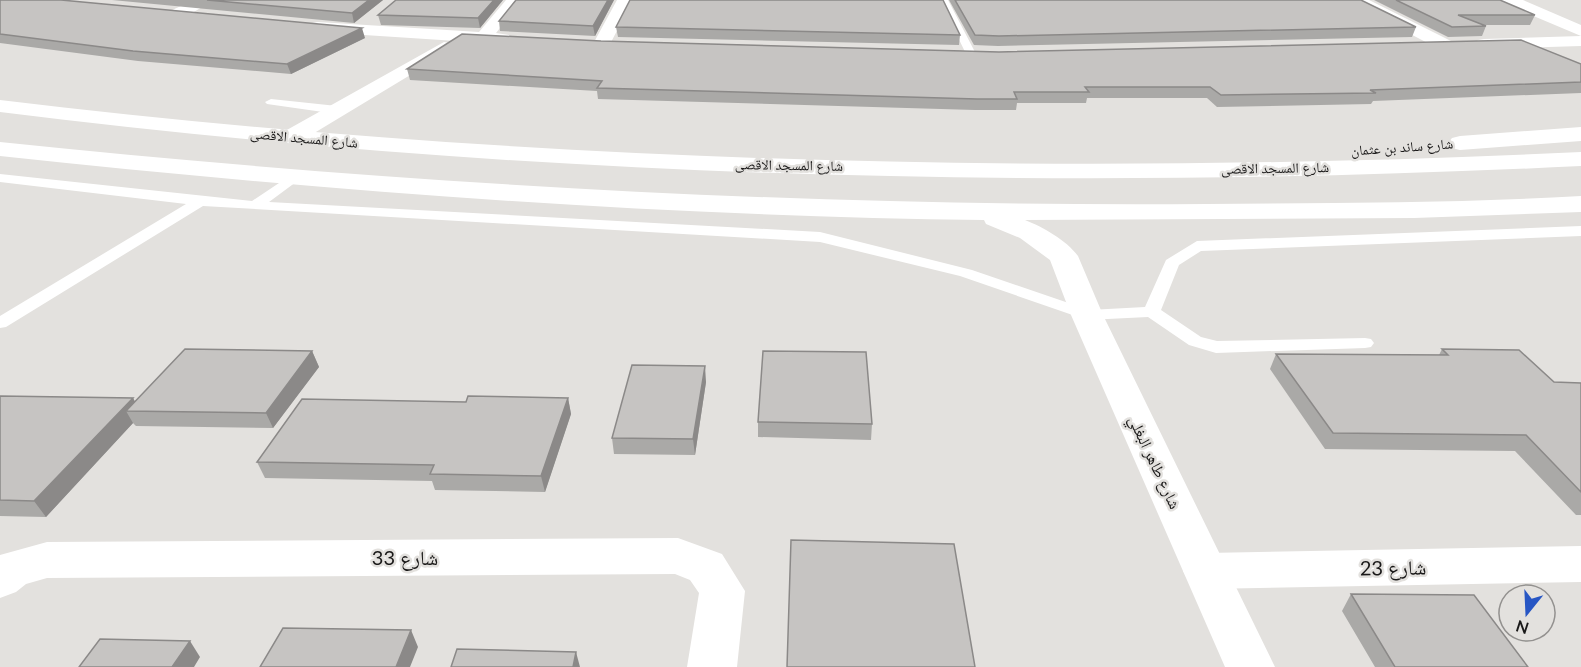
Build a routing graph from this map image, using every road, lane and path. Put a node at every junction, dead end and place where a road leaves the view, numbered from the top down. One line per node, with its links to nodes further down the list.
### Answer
1 (206, 0): 10 (main road)
2 (514, 0): 17 (main road)
3 (625, 0): 20 (main road)
4 (944, 0): 24 (lane)
5 (1357, 0): 22 (main road)
6 (1509, 0): 15 (main road)
7 (1541, 0): 11 (main road)
8 (153, 12): 10 (main road)
9 (382, 12): 14 (main road)
10 (176, 15): 12 (main road)
11 (1581, 16)
12 (210, 18)
13 (302, 26): 14 (main road)
14 (359, 31): 16 (main road)
15 (1581, 31)
16 (458, 38): 17 (main road); 27 (main road)
17 (483, 38): 18 (main road)
18 (518, 40)
19 (1581, 41): 22 (main road)
20 (626, 45)
21 (1412, 46): 22 (main road)
22 (1447, 46)
23 (947, 53): 24 (main road)
24 (980, 54)
25 (271, 102): 27 (lane)
26 (0, 106): 28 (main road, شارع المسجد الاقصى)
27 (337, 110): 30 (main road)
28 (114, 121): 30 (main road, شارع المسجد الاقصى); 31 (main road)
29 (1581, 134): 35 (main road, شارع ساند بن عثمان)
30 (293, 136): 34 (main road, شارع المسجد الاقصى)
31 (0, 142)
32 (0, 149): 37 (main road)
33 (1581, 159): 35 (main road, شارع المسجد الاقصى)
34 (660, 162): 35 (main road, شارع المسجد الاقصى); 38 (main road)
35 (1152, 170)
36 (0, 178): 39 (lane)
37 (291, 179): 38 (main road); 41 (lane)
38 (465, 192): 42 (main road)
39 (200, 202): 41 (lane); 48 (lane)
40 (1581, 204): 43 (main road)
41 (255, 206): 47 (lane)
42 (982, 213): 43 (main road); 45 (main road)
43 (1081, 214): 45 (main road)
44 (1581, 231): 46 (lane)
45 (1063, 256): 47 (main road, شارع طاهر البغلي)
46 (1152, 312): 47 (lane); 49 (lane)
47 (1087, 315): 51 (main road, شارع طاهر البغلي)
48 (0, 323)
49 (1365, 342)
50 (1581, 564): 51 (main road, شارع 23)
51 (1206, 571): 54 (main road, شارع طاهر البغلي)
52 (0, 579): 53 (main road, شارع 33)
53 (712, 667)
54 (1250, 667)

